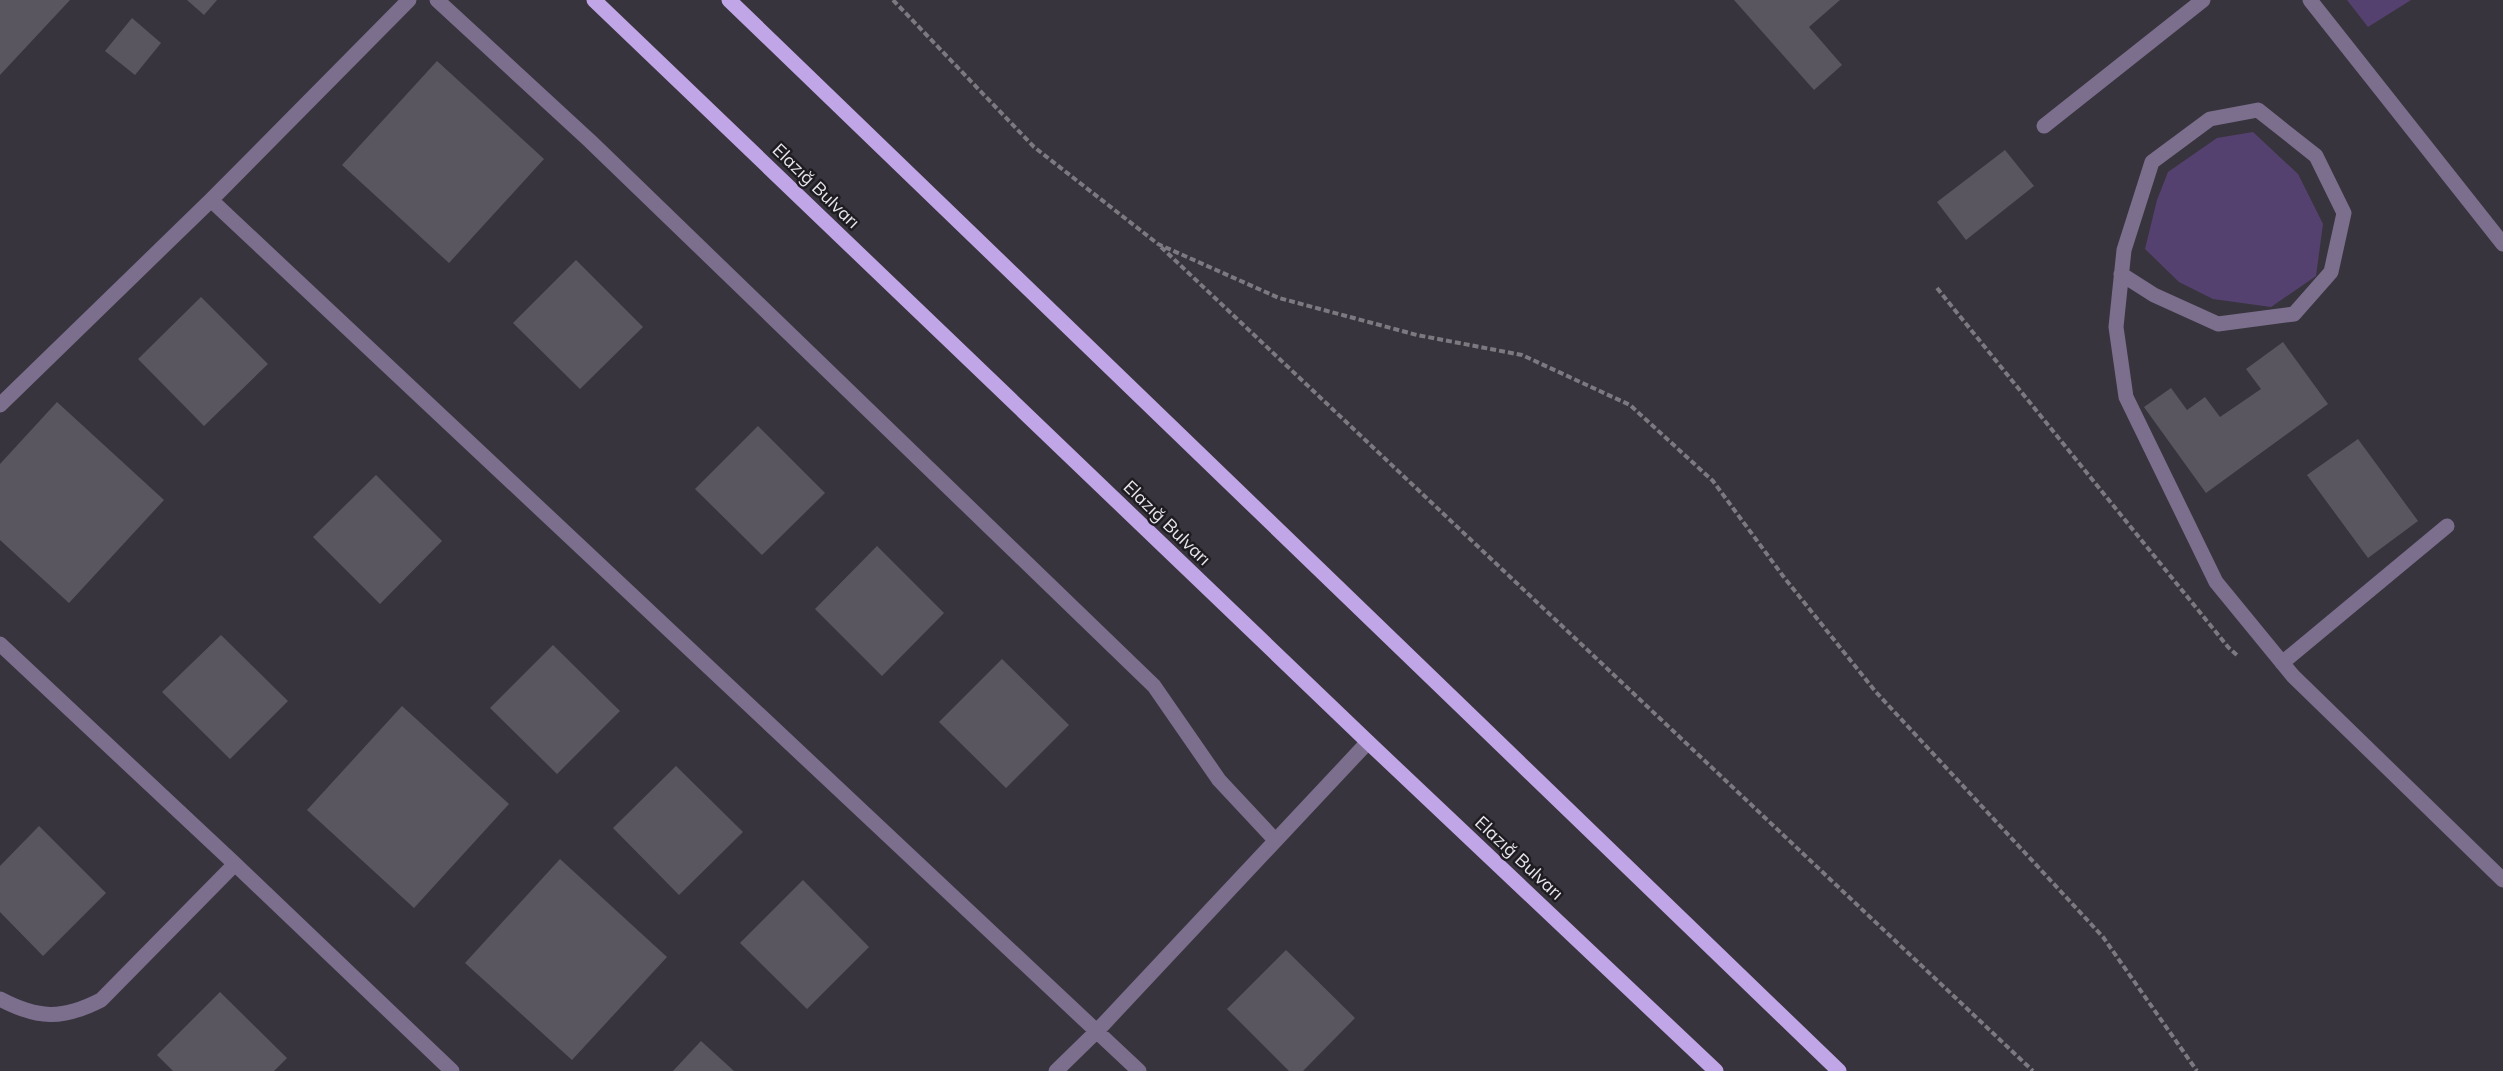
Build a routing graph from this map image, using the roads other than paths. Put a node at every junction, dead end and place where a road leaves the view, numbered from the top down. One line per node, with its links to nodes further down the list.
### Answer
1 (409, 0): 8 (lane)
2 (437, 0): 16 (lane)
3 (594, 0): 15 (main road, Elazığ Bulvarı)
4 (729, 0): 25 (main road)
5 (2204, 0): 7 (lane)
6 (2310, 0): 9 (lane)
7 (2044, 126)
8 (211, 200): 11 (lane); 20 (lane)
9 (2503, 244)
10 (2121, 274): 10 (lane); 14 (lane)
11 (0, 405)
12 (2447, 526): 14 (lane)
13 (0, 644): 17 (lane)
14 (2282, 663): 18 (lane)
15 (1368, 742): 16 (lane); 24 (main road, Elazığ Bulvarı)
16 (1275, 840): 20 (lane)
17 (235, 864): 19 (lane); 21 (lane)
18 (2503, 880)
19 (0, 999)
20 (1097, 1031): 22 (lane); 23 (lane)
21 (452, 1071)
22 (1056, 1071)
23 (1139, 1071)
24 (1716, 1071)
25 (1839, 1071)

